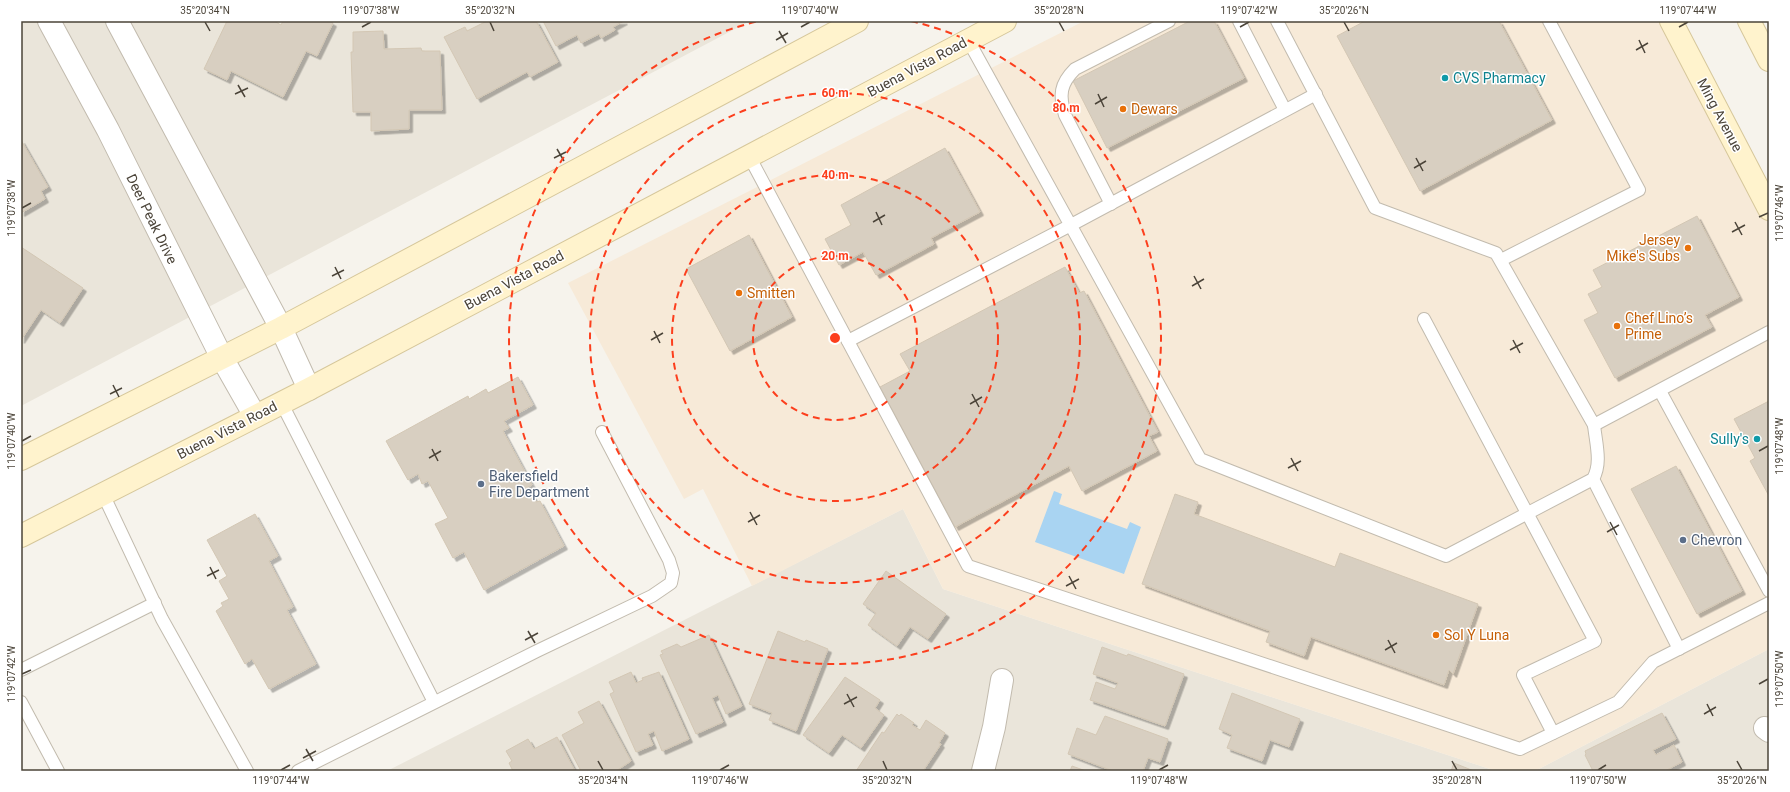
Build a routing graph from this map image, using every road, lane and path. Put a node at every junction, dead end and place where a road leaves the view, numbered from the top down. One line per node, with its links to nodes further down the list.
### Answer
1 (49, 21): 24 (street, Deer Peak Drive)
2 (118, 21): 21 (street)
3 (857, 21): 21 (main road)
4 (1005, 21): 11 (main road, Buena Vista Road)
5 (1169, 21): 16 (lane)
6 (1239, 21): 14 (lane)
7 (1277, 21): 13 (lane)
8 (1549, 21): 19 (lane)
9 (1671, 21): 17 (main road, Ming Avenue)
10 (1749, 21): 12 (main road)
11 (977, 32): 15 (main road, Buena Vista Road); 18 (lane)
12 (1769, 60)
13 (1316, 94): 14 (lane); 19 (lane)
14 (1285, 110): 16 (lane)
15 (749, 156): 23 (lane); 25 (main road, Buena Vista Road)
16 (1111, 204): 18 (lane)
17 (1769, 209)
18 (1071, 226): 23 (lane); 34 (lane)
19 (1501, 260): 29 (lane)
20 (1424, 319): 34 (lane)
21 (281, 328): 24 (main road); 25 (street)
22 (1769, 332): 26 (lane)
23 (848, 341): 44 (lane)
24 (222, 358): 28 (street, Deer Peak Drive); 31 (main road)
25 (309, 388): 27 (main road, Buena Vista Road)
26 (1660, 391): 29 (lane); 36 (lane)
27 (281, 402): 28 (main road, Buena Vista Road); 43 (lane)
28 (255, 416): 33 (main road, Buena Vista Road)
29 (1594, 426): 32 (lane)
30 (602, 432): 43 (lane)
31 (21, 459)
32 (1593, 479): 34 (lane); 39 (lane)
33 (104, 494): 35 (main road, Buena Vista Road); 37 (lane)
34 (1528, 513): 44 (lane)
35 (21, 536)
36 (1769, 591)
37 (155, 603): 40 (lane); 46 (lane)
38 (1769, 603): 39 (lane)
39 (1679, 649): 44 (lane)
40 (21, 670)
41 (1002, 680): 48 (street)
42 (21, 702): 45 (lane)
43 (434, 702): 47 (lane)
44 (1553, 733)
45 (58, 771)
46 (247, 771)
47 (298, 771)
48 (983, 771)

